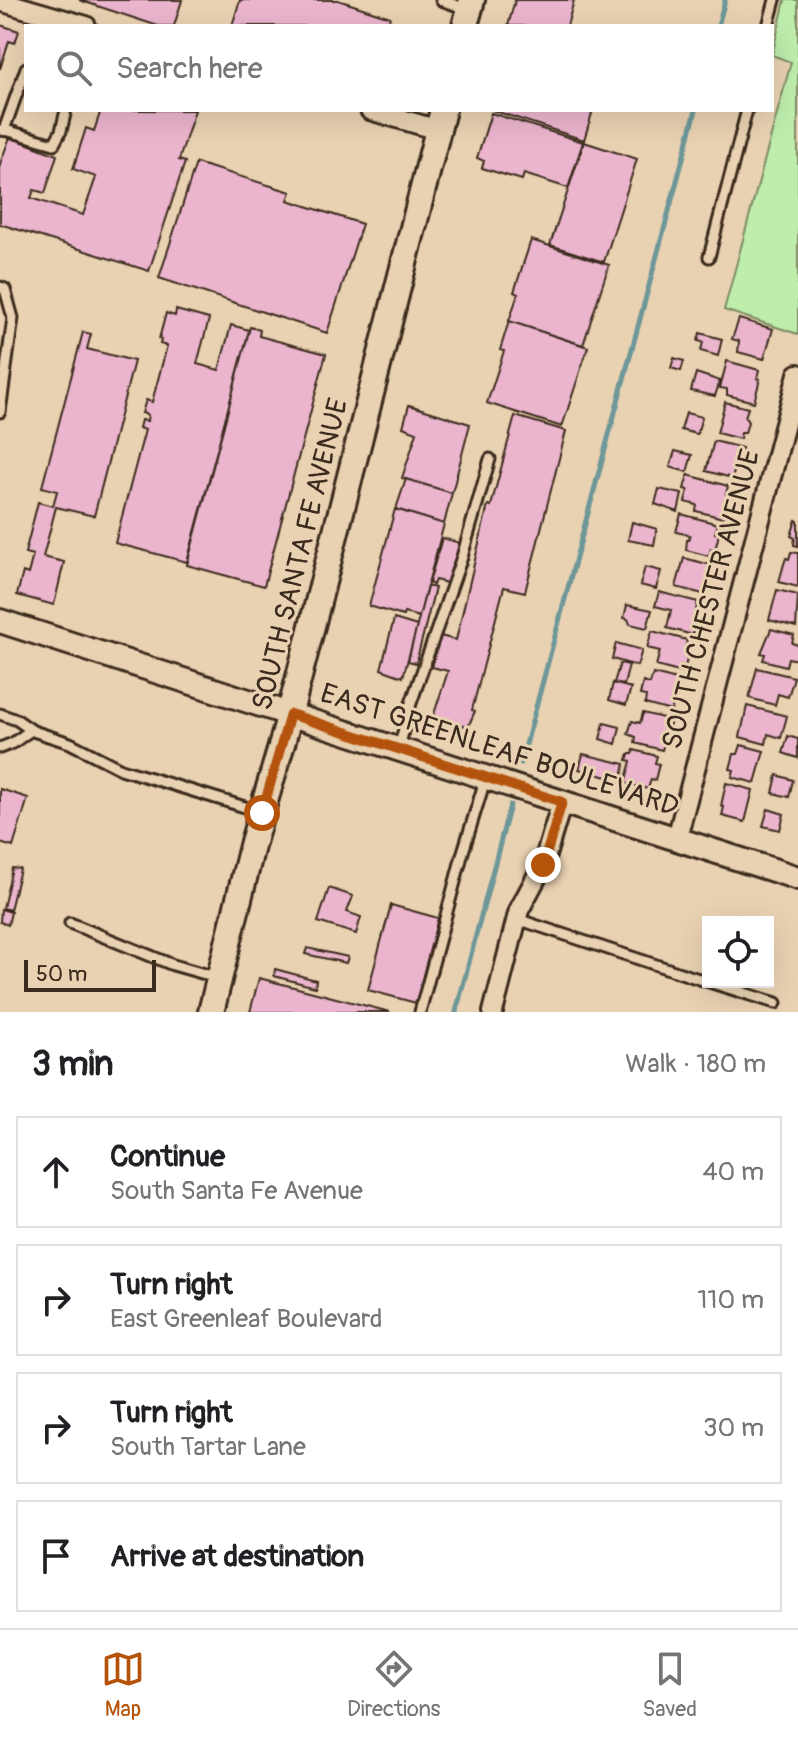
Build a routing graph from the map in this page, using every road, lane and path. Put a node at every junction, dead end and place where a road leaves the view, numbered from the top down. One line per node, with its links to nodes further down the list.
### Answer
1 (441, 0): 4 (lane)
2 (775, 0): 6 (lane)
3 (0, 1): 5 (street)
4 (469, 12)
5 (63, 23)
6 (769, 24)
7 (24, 73): 12 (lane)
8 (66, 112): 12 (lane)
9 (384, 112): 11 (street)
10 (746, 112): 13 (lane)
11 (440, 120): 20 (main road, SOUTH SANTA FE AVENUE)
12 (2, 130)
13 (709, 257)
14 (0, 287): 16 (lane)
15 (798, 374): 27 (street, SOUTH CHESTER AVENUE)
16 (0, 412)
17 (490, 459): 23 (lane)
18 (0, 621): 20 (street, EAST GREENLEAF BOULEVARD)
19 (0, 714): 21 (lane)
20 (290, 714): 23 (street, EAST GREENLEAF BOULEVARD); 26 (main road, SOUTH SANTA FE AVENUE)
21 (31, 730): 22 (lane); 26 (lane)
22 (0, 748)
23 (399, 748): 24 (street, EAST GREENLEAF BOULEVARD)
24 (486, 777): 25 (street, EAST GREENLEAF BOULEVARD); 36 (lane)
25 (562, 802): 27 (street, EAST GREENLEAF BOULEVARD); 29 (street)
26 (262, 813): 31 (main road, SOUTH SANTA FE AVENUE)
27 (677, 838): 28 (street, EAST GREENLEAF BOULEVARD)
28 (798, 878)
29 (517, 919): 32 (lane); 37 (street)
30 (70, 923): 31 (lane)
31 (219, 978): 35 (main road, SOUTH SANTA FE AVENUE)
32 (702, 980)
33 (728, 988): 34 (lane)
34 (776, 1003)
35 (211, 1012)
36 (420, 1012)
37 (493, 1012)

